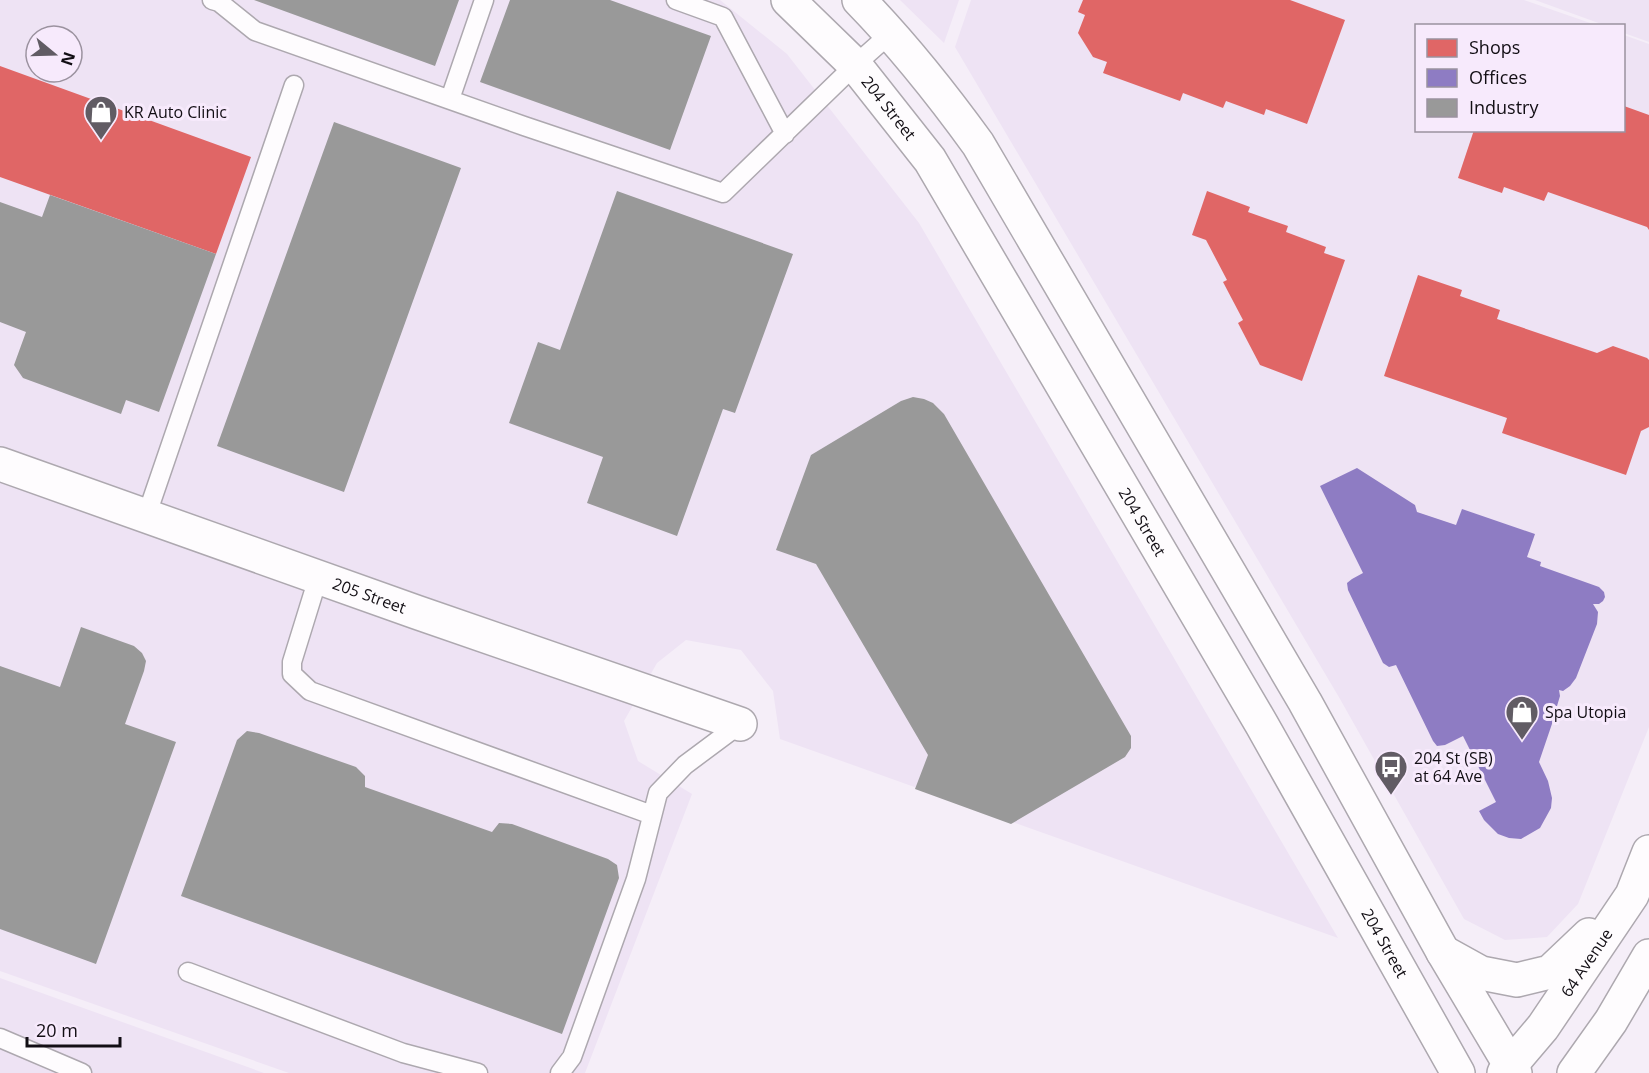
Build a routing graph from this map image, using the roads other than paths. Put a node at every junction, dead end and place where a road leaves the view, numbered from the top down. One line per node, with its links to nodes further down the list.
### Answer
1 (484, 0): 9 (lane)
2 (676, 0): 10 (lane)
3 (788, 0): 7 (main road, 204 Street)
4 (859, 0): 6 (main road)
5 (217, 1): 9 (lane)
6 (891, 33): 7 (lane); 18 (main road)
7 (855, 65): 10 (lane); 26 (main road, 204 Street)
8 (294, 85): 12 (lane)
9 (450, 99): 10 (lane)
10 (785, 134)
11 (0, 464): 12 (main road, 205 Street)
12 (146, 517): 13 (main road, 205 Street)
13 (318, 578): 14 (main road, 205 Street); 15 (lane)
14 (740, 724): 15 (lane)
15 (652, 815): 25 (lane)
16 (1649, 852): 17 (main road, 64 Avenue)
17 (1632, 895): 18 (main road); 22 (main road, 64 Avenue)
18 (1443, 952): 22 (main road)
19 (1649, 956): 27 (main road)
20 (188, 972): 24 (lane)
21 (0, 1038): 23 (lane)
22 (1510, 1070)
23 (82, 1073)
24 (478, 1073)
25 (560, 1073)
26 (1458, 1073)
27 (1574, 1073)

